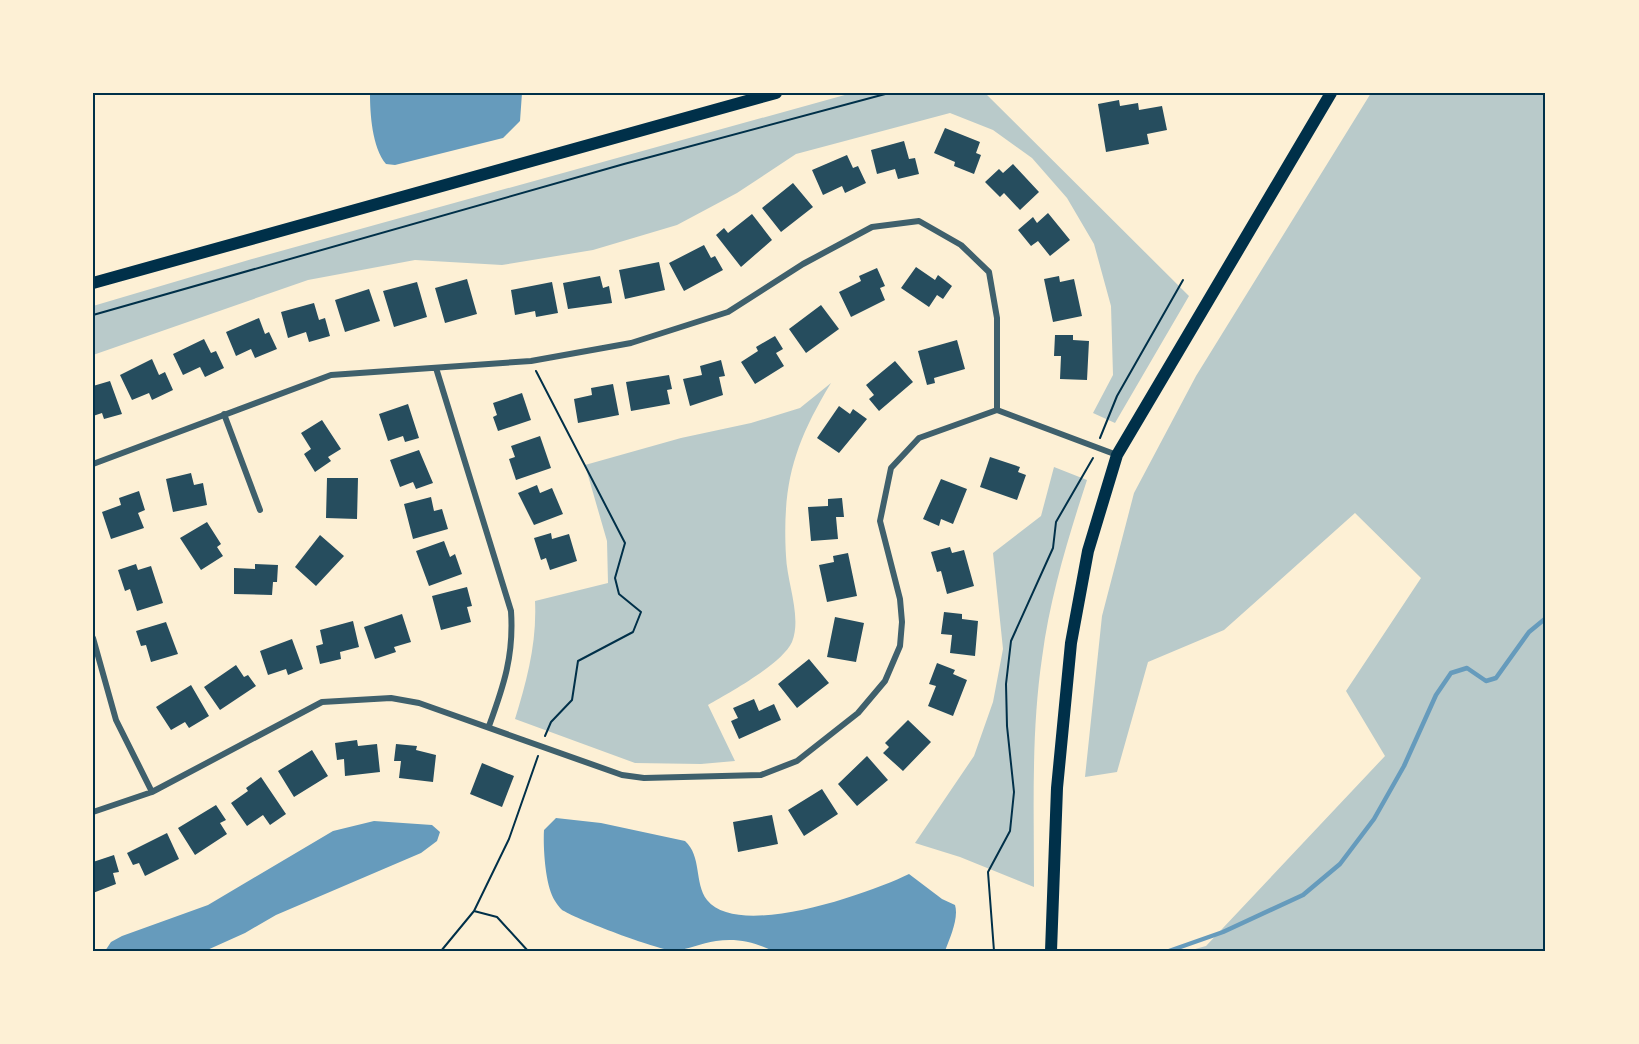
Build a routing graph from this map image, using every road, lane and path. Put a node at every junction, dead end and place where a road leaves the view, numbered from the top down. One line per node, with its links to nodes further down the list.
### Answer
1 (776, 93): 5 (main road)
2 (889, 93): 6 (path)
3 (1331, 93): 12 (main road)
4 (1183, 280): 11 (path)
5 (93, 284)
6 (93, 315)
7 (531, 361): 8 (street); 9 (street); 17 (path)
8 (436, 368): 10 (street); 16 (street)
9 (997, 410): 11 (street); 17 (street)
10 (224, 414): 13 (street); 14 (street)
11 (1097, 446): 12 (street); 23 (path)
12 (1117, 455): 24 (main road)
13 (93, 464)
14 (260, 510)
15 (93, 638): 18 (street)
16 (489, 726): 17 (street); 18 (street)
17 (541, 747): 20 (path)
18 (152, 792): 19 (street)
19 (93, 812)
20 (474, 911): 21 (path); 22 (path)
21 (441, 951)
22 (528, 951)
23 (994, 951)
24 (1051, 951)

